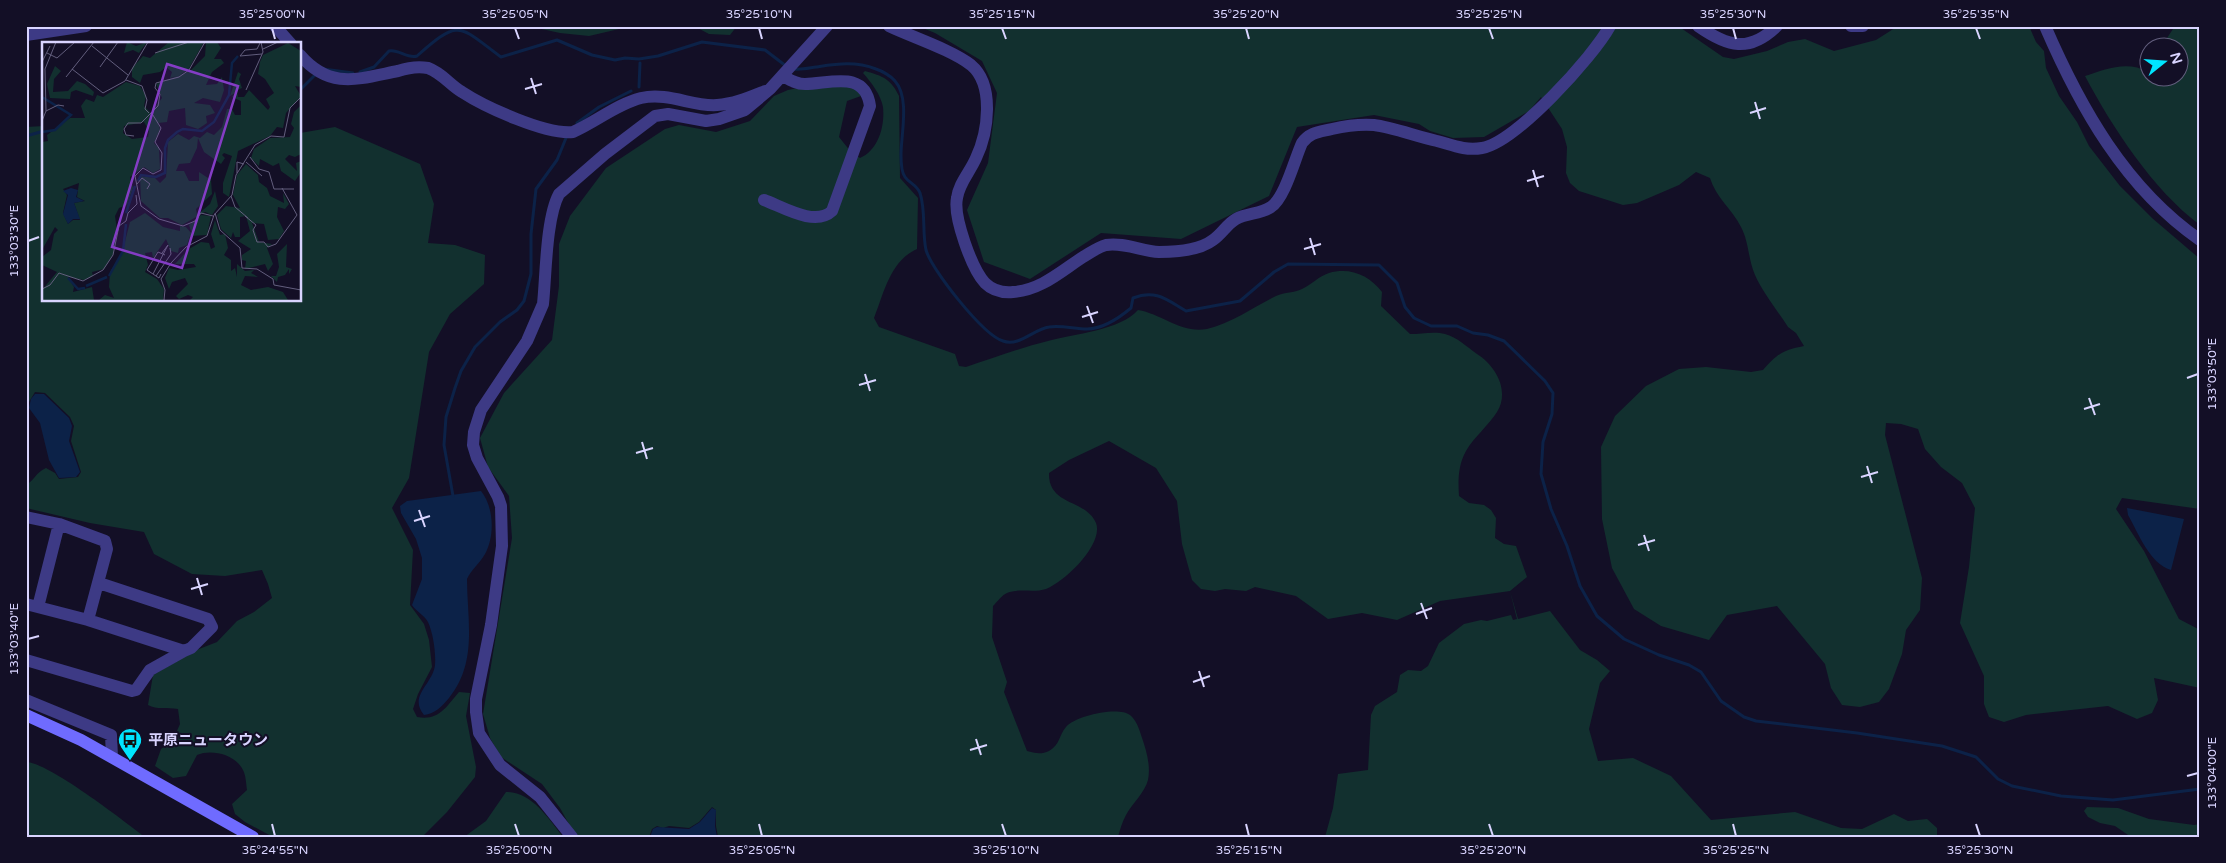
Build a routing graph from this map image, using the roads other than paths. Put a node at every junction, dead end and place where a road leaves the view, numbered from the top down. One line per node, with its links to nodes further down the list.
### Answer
1 (86, 26): 11 (street)
2 (275, 26): 12 (street)
3 (827, 26): 14 (street)
4 (889, 26): 5 (street)
5 (1610, 26)
6 (1698, 26): 7 (street)
7 (1778, 26)
8 (1851, 26): 9 (street)
9 (1863, 26)
10 (2045, 26): 17 (street)
11 (26, 34)
12 (289, 42)
13 (301, 56): 15 (street)
14 (787, 71): 15 (street); 16 (street)
15 (770, 90): 29 (street)
16 (764, 200)
17 (2200, 240)
18 (26, 517): 19 (street)
19 (59, 524): 20 (street); 21 (street)
20 (99, 583): 22 (street); 23 (street)
21 (32, 605): 22 (street)
22 (88, 620): 23 (street)
23 (184, 651): 24 (street)
24 (26, 660)
25 (26, 700): 27 (street)
26 (26, 715): 27 (main road)
27 (112, 757): 28 (main road)
28 (253, 837)
29 (572, 837)

